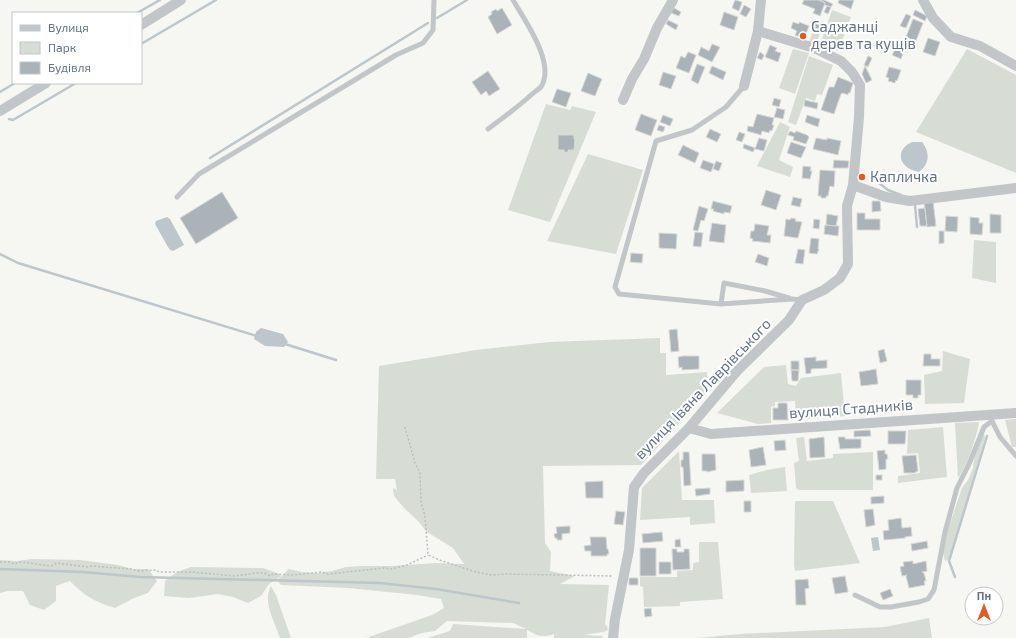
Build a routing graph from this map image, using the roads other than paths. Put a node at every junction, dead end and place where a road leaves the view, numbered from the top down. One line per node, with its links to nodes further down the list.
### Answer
1 (181, 0): 7 (street)
2 (434, 0): 17 (lane)
3 (513, 0): 14 (lane)
4 (673, 0): 12 (street)
5 (761, 0): 8 (street)
6 (923, 0): 9 (street)
7 (142, 24)
8 (758, 31): 11 (street); 15 (street)
9 (1016, 66)
10 (44, 84): 13 (street)
11 (744, 86): 20 (lane)
12 (623, 100)
13 (0, 112)
14 (488, 129)
15 (853, 185): 16 (street); 19 (street)
16 (1016, 188)
17 (177, 197)
18 (792, 299): 19 (lane); 20 (lane); 20 (lane)
19 (802, 300): 23 (street, вулиця Івана Лаврівського)
20 (721, 304)
21 (1016, 413): 22 (street, вулиця Стадників)
22 (991, 418): 23 (street, вулиця Стадників); 24 (lane); 25 (lane)
23 (689, 428): 26 (street, вулиця Івана Лаврівського)
24 (1016, 456)
25 (855, 595)
26 (613, 638)

